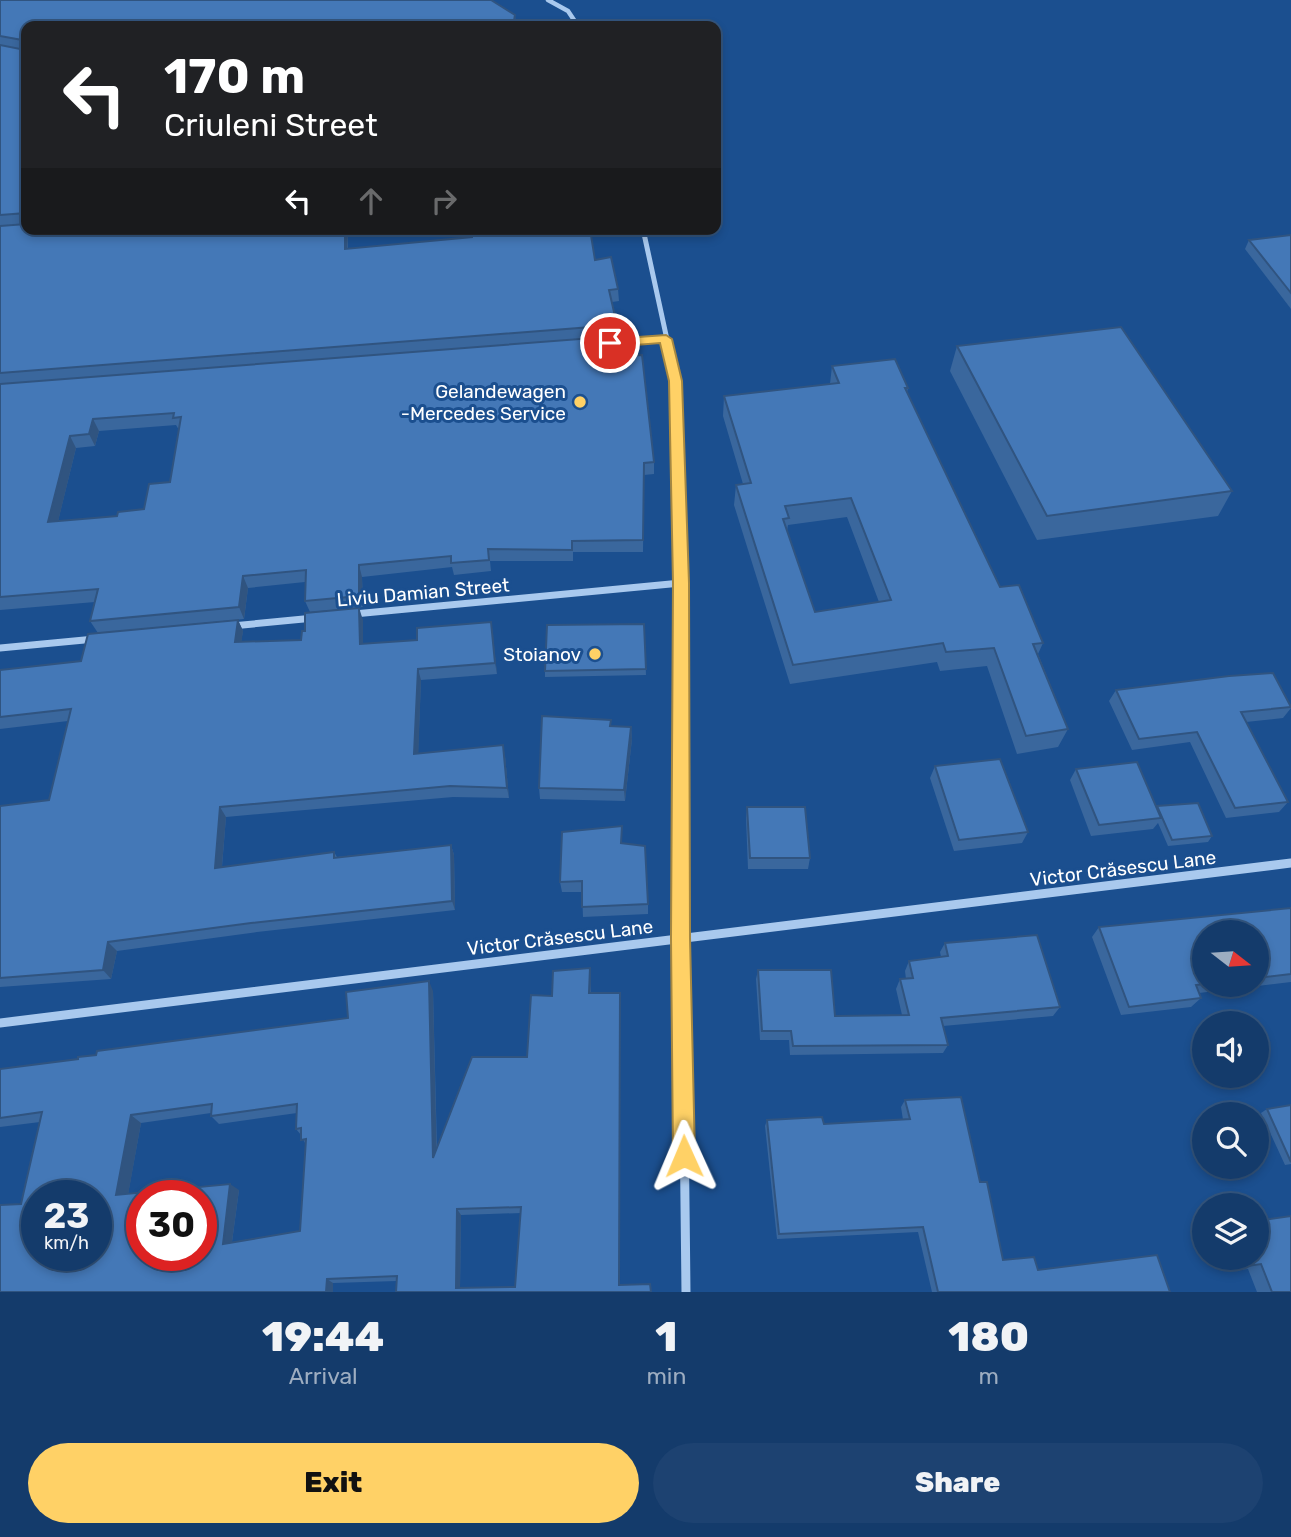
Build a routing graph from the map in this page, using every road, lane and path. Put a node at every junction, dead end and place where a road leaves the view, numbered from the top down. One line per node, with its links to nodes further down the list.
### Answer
1 (548, 0): 2 (street)
2 (575, 21)
3 (644, 235): 4 (street)
4 (666, 339): 5 (street); 6 (street)
5 (596, 344)
6 (681, 583): 7 (street, Liviu Damian Street); 13 (street)
7 (347, 615)
8 (320, 618): 9 (street, Liviu Damian Street)
9 (222, 627)
10 (111, 638): 11 (street)
11 (0, 648)
12 (1291, 863): 13 (street, Victor Crăsescu Lane)
13 (681, 938): 14 (street, Victor Crăsescu Lane); 15 (street)
14 (0, 1023)
15 (686, 1292)

